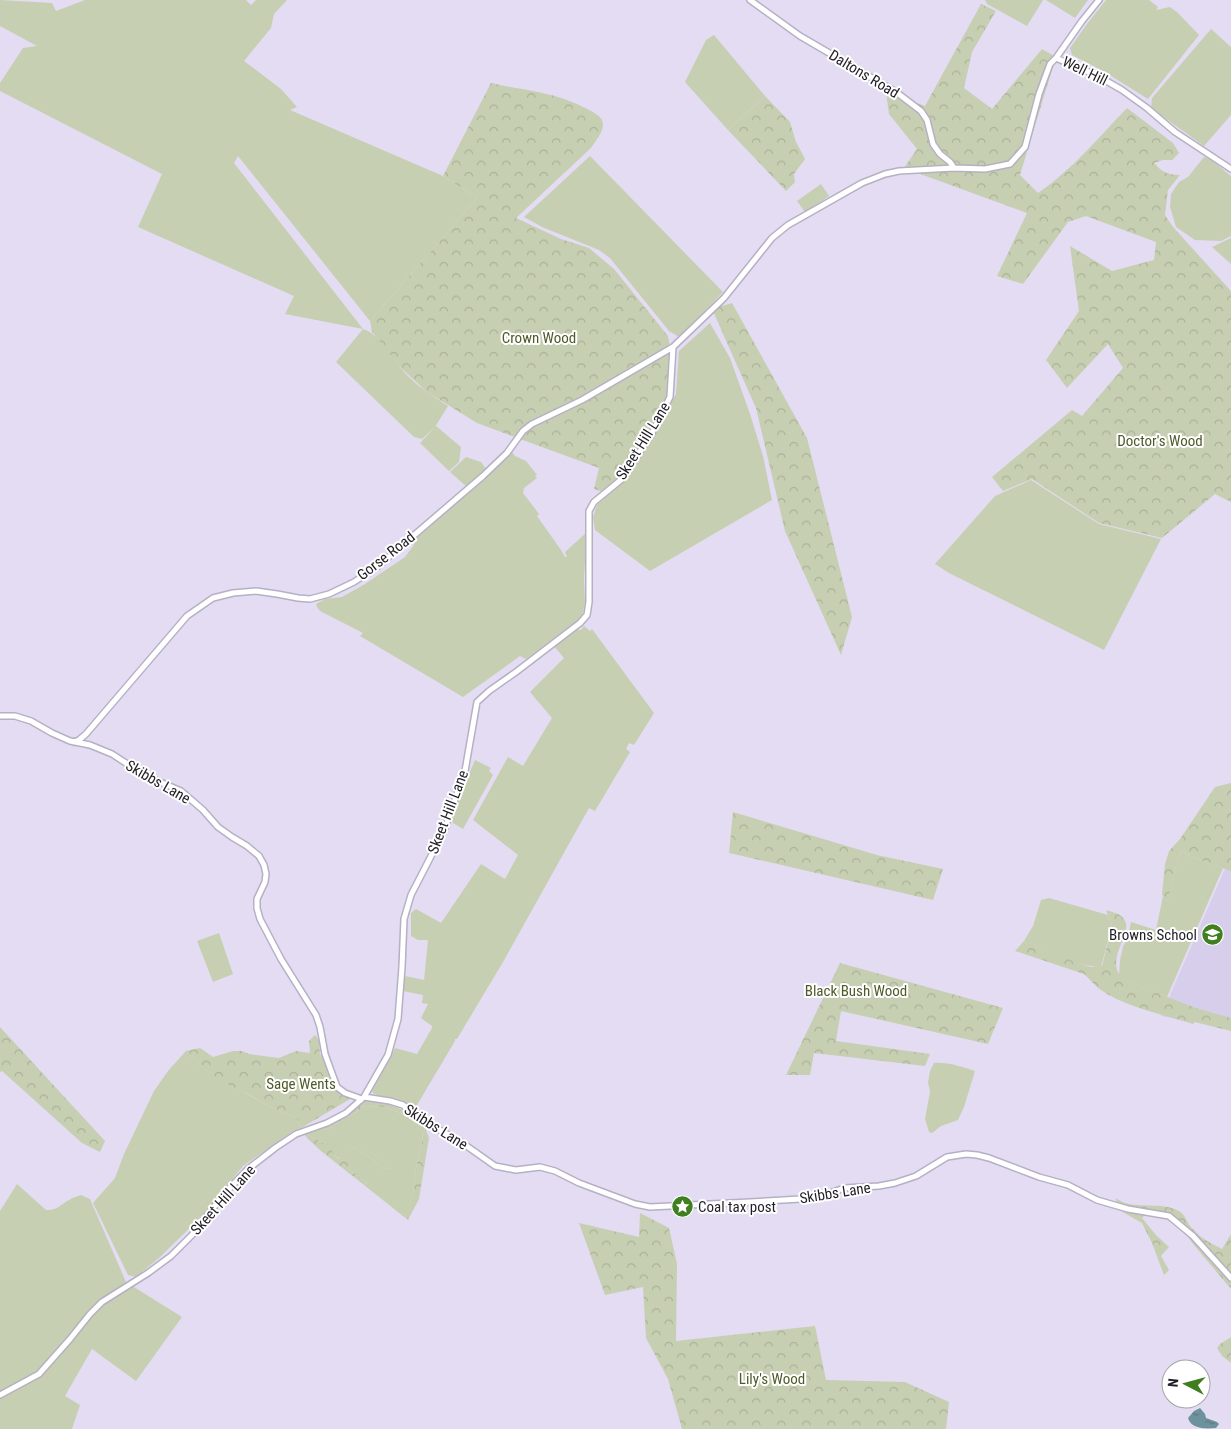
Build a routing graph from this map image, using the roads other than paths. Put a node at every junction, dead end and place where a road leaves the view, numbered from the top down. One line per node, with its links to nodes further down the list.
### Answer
1 (750, 0): 4 (street, Daltons Road)
2 (1099, 0): 3 (street)
3 (1056, 58): 4 (street, Well Hill); 5 (street, Well Hill)
4 (954, 168): 6 (street)
5 (1231, 169)
6 (673, 347): 8 (street, Gorse Road); 11 (street, Skeet Hill Lane)
7 (0, 716): 9 (street, Skibbs Lane)
8 (84, 736): 9 (street, Gorse Road); 10 (street)
9 (74, 742): 10 (street, Skibbs Lane)
10 (90, 745): 11 (street, Skibbs Lane)
11 (363, 1099): 12 (street, Skibbs Lane); 13 (street, Skeet Hill Lane)
12 (1231, 1278)
13 (0, 1394)

